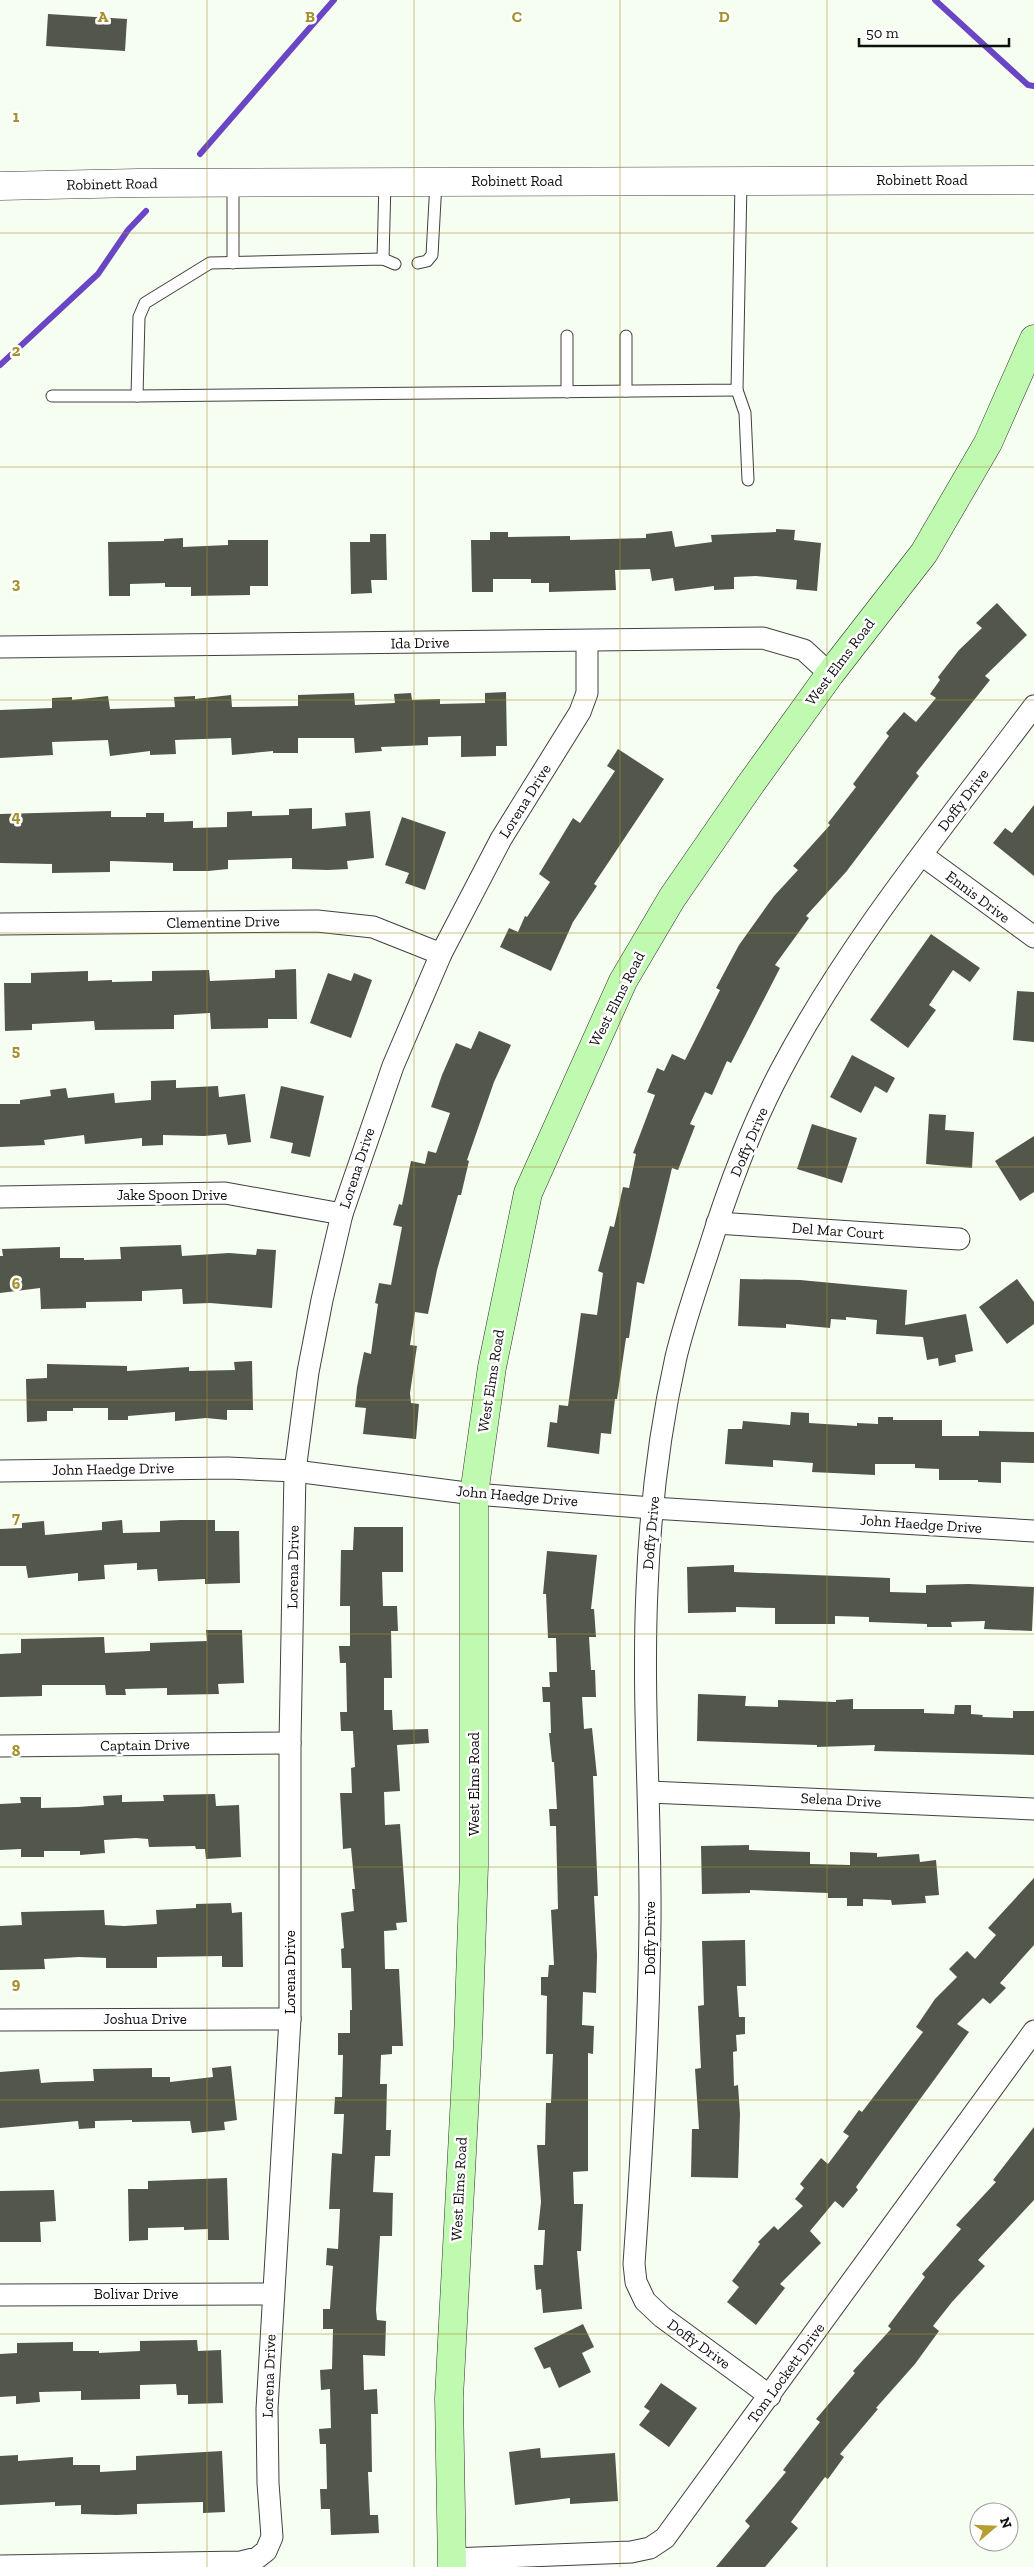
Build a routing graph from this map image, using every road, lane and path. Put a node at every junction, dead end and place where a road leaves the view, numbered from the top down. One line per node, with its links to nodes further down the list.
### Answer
1 (1034, 180): 2 (street, Robinett Road)
2 (741, 181): 5 (street, Robinett Road); 14 (lane)
3 (233, 182): 4 (street, Robinett Road); 6 (street, Robinett Road); 8 (lane)
4 (385, 182): 5 (street, Robinett Road); 7 (lane)
5 (436, 182): 9 (lane)
6 (0, 186)
7 (383, 259): 8 (lane); 10 (lane)
8 (233, 263): 18 (lane)
9 (418, 263)
10 (395, 264)
11 (567, 336): 16 (lane)
12 (626, 336): 15 (lane)
13 (1034, 339): 22 (main road, West Elms Road)
14 (737, 390): 15 (lane); 19 (lane)
15 (626, 391): 16 (lane)
16 (567, 392): 18 (lane)
17 (52, 396): 18 (lane)
18 (137, 396)
19 (748, 480)
20 (587, 641): 21 (street, Ida Drive); 22 (street, Ida Drive); 27 (street, Lorena Drive)
21 (0, 647)
22 (830, 674): 34 (main road, West Elms Road)
23 (1034, 706): 24 (street, Doffy Drive)
24 (922, 855): 26 (street, Ennis Drive); 30 (street, Doffy Drive)
25 (0, 924): 27 (street, Clementine Drive)
26 (1034, 937)
27 (440, 954): 29 (street, Lorena Drive)
28 (0, 1197): 29 (street, Jake Spoon Drive)
29 (342, 1214): 32 (street, Lorena Drive)
30 (717, 1222): 31 (street, Del Mar Court); 35 (street, Doffy Drive)
31 (959, 1239)
32 (296, 1470): 33 (street, John Haedge Drive); 34 (street, John Haedge Drive); 37 (street, Lorena Drive)
33 (0, 1471)
34 (474, 1494): 35 (street, John Haedge Drive); 47 (main road, West Elms Road)
35 (652, 1508): 36 (street, John Haedge Drive); 39 (street, Doffy Drive)
36 (1034, 1531)
37 (290, 1743): 38 (street, Captain Drive); 41 (street, Lorena Drive)
38 (0, 1746)
39 (649, 1792): 40 (street, Selena Drive); 46 (street, Doffy Drive)
40 (1034, 1809)
41 (290, 2019): 42 (street, Joshua Drive); 44 (street, Lorena Drive)
42 (0, 2020)
43 (1034, 2031): 46 (street, Tom Lockett Drive)
44 (273, 2294): 45 (street, Bolivar Drive); 48 (street, Lorena Drive)
45 (0, 2295)
46 (770, 2396): 47 (street, Tom Lockett Drive)
47 (452, 2563)
48 (0, 2566)

